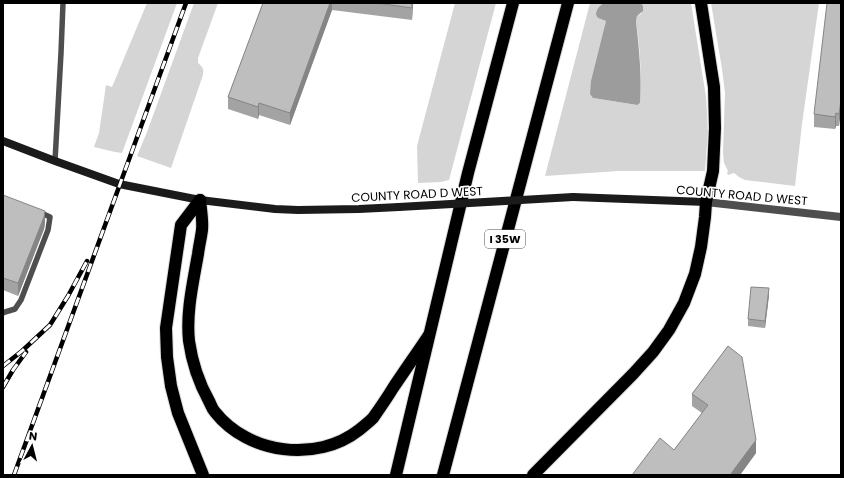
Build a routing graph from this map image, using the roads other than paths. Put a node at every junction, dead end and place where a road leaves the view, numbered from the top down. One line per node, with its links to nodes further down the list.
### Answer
1 (63, 3): 6 (lane)
2 (513, 3): 12 (highway)
3 (568, 3): 15 (highway, I 35W)
4 (701, 3): 8 (highway)
5 (3, 141): 6 (main road, COUNTY ROAD D WEST)
6 (55, 161): 7 (main road, COUNTY ROAD D WEST)
7 (200, 200): 8 (main road, COUNTY ROAD D WEST, bridge); 12 (highway); 13 (highway)
8 (706, 202): 10 (street, COUNTY ROAD D WEST); 16 (highway)
9 (30, 209): 11 (lane)
10 (841, 217)
11 (3, 313)
12 (429, 335): 14 (highway)
13 (203, 475)
14 (396, 475)
15 (443, 475)
16 (533, 475)

